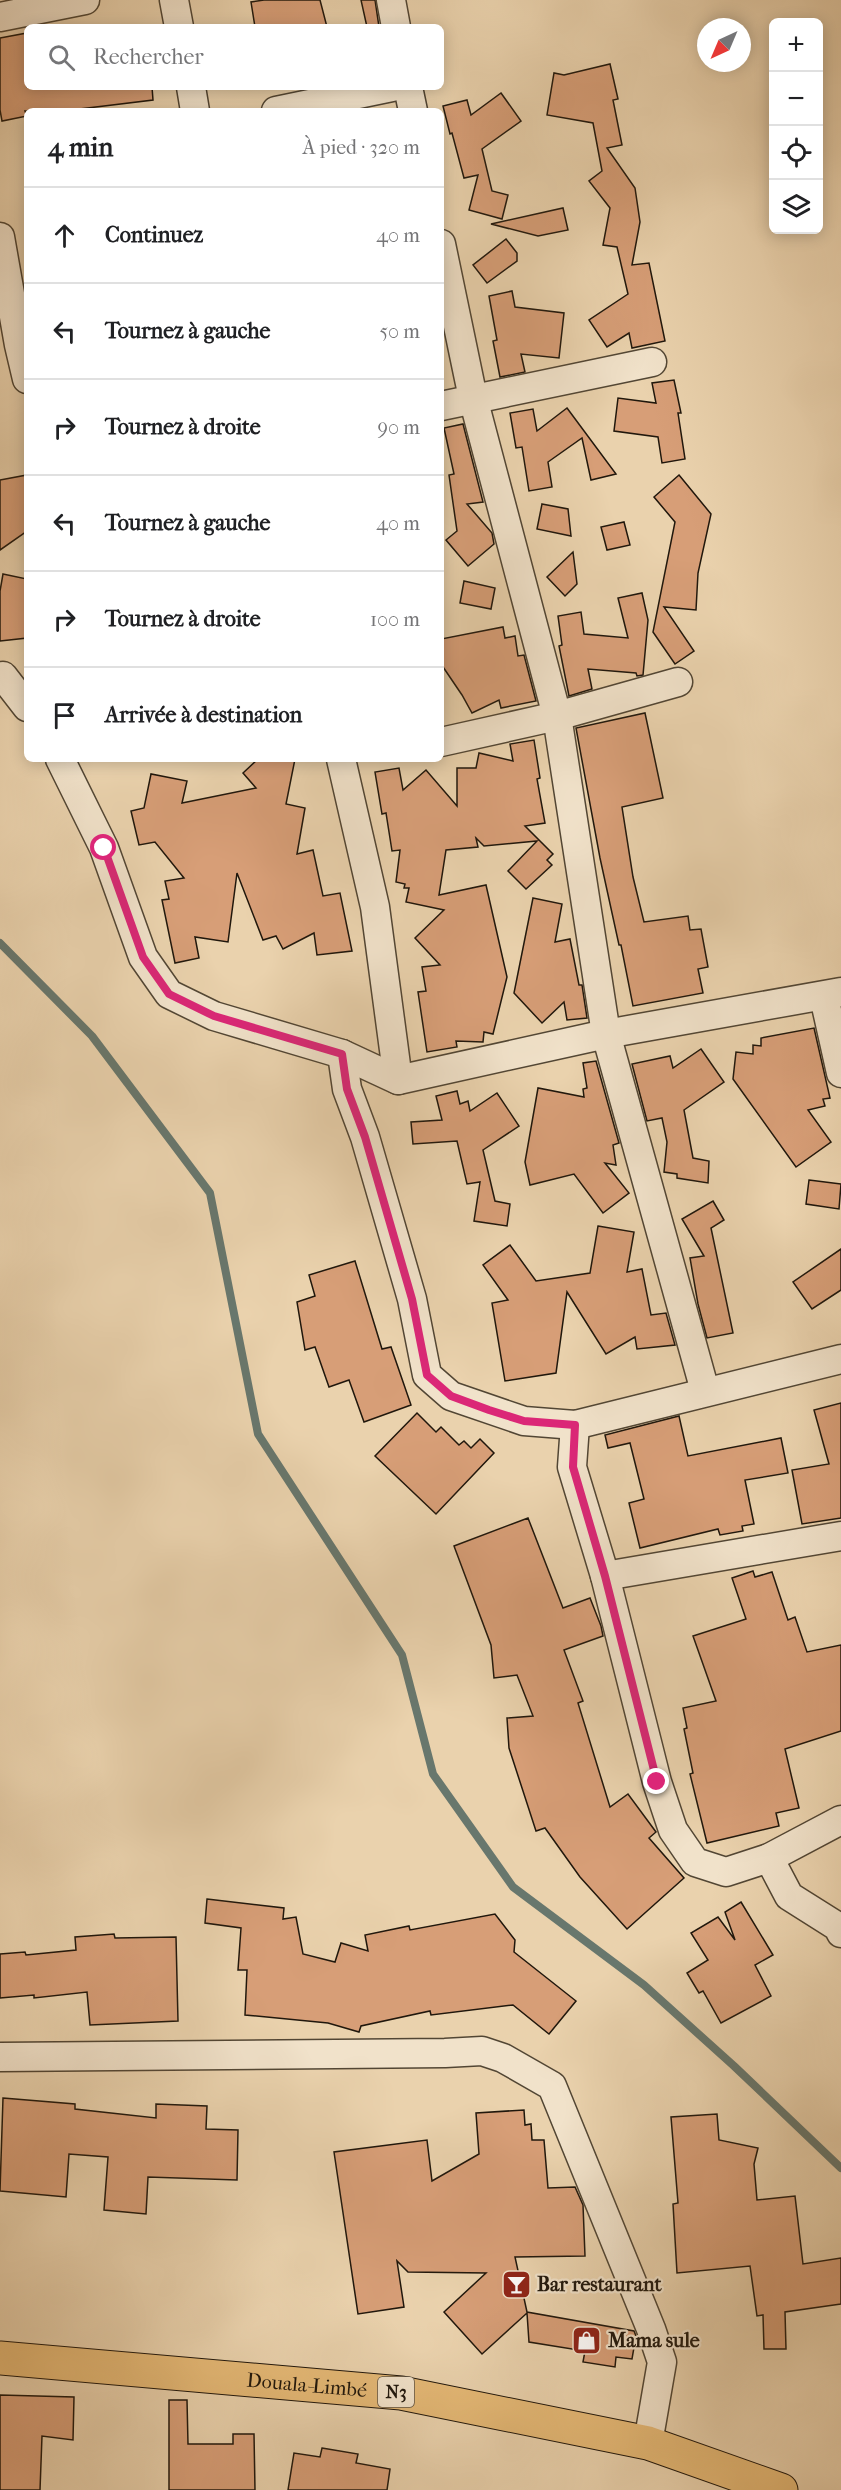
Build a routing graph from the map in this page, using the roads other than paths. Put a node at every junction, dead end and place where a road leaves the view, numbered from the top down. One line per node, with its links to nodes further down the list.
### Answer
1 (85, 0): 4 (street)
2 (174, 0): 5 (street)
3 (391, 0): 6 (street)
4 (0, 17)
5 (178, 24)
6 (395, 24)
7 (192, 90): 10 (street)
8 (378, 90): 11 (street)
9 (409, 90): 12 (street)
10 (194, 108)
11 (290, 108)
12 (412, 108)
13 (0, 237): 15 (street)
14 (444, 258): 17 (street)
15 (23, 344)
16 (652, 362): 17 (street)
17 (473, 398): 18 (street); 22 (street)
18 (444, 405)
19 (10, 675): 21 (street)
20 (678, 682): 22 (street)
21 (24, 701)
22 (557, 716): 23 (street); 27 (street)
23 (444, 741)
24 (61, 762): 28 (street)
25 (349, 762): 30 (street)
26 (833, 995): 27 (street); 29 (street)
27 (606, 1034): 30 (street); 32 (street)
28 (342, 1054): 30 (street); 33 (street)
29 (841, 1073)
30 (398, 1080)
31 (841, 1359): 32 (street)
32 (705, 1391): 33 (street)
33 (575, 1425): 35 (street)
34 (841, 1536): 35 (street)
35 (605, 1576): 37 (street)
36 (841, 1820): 37 (street)
37 (769, 1858): 38 (street)
38 (841, 1933)
39 (0, 2057): 41 (street)
40 (0, 2358): 41 (highway, Douala-Limbé / N3)
41 (648, 2443): 42 (highway, Douala-Limbé / N3)
42 (781, 2490)

